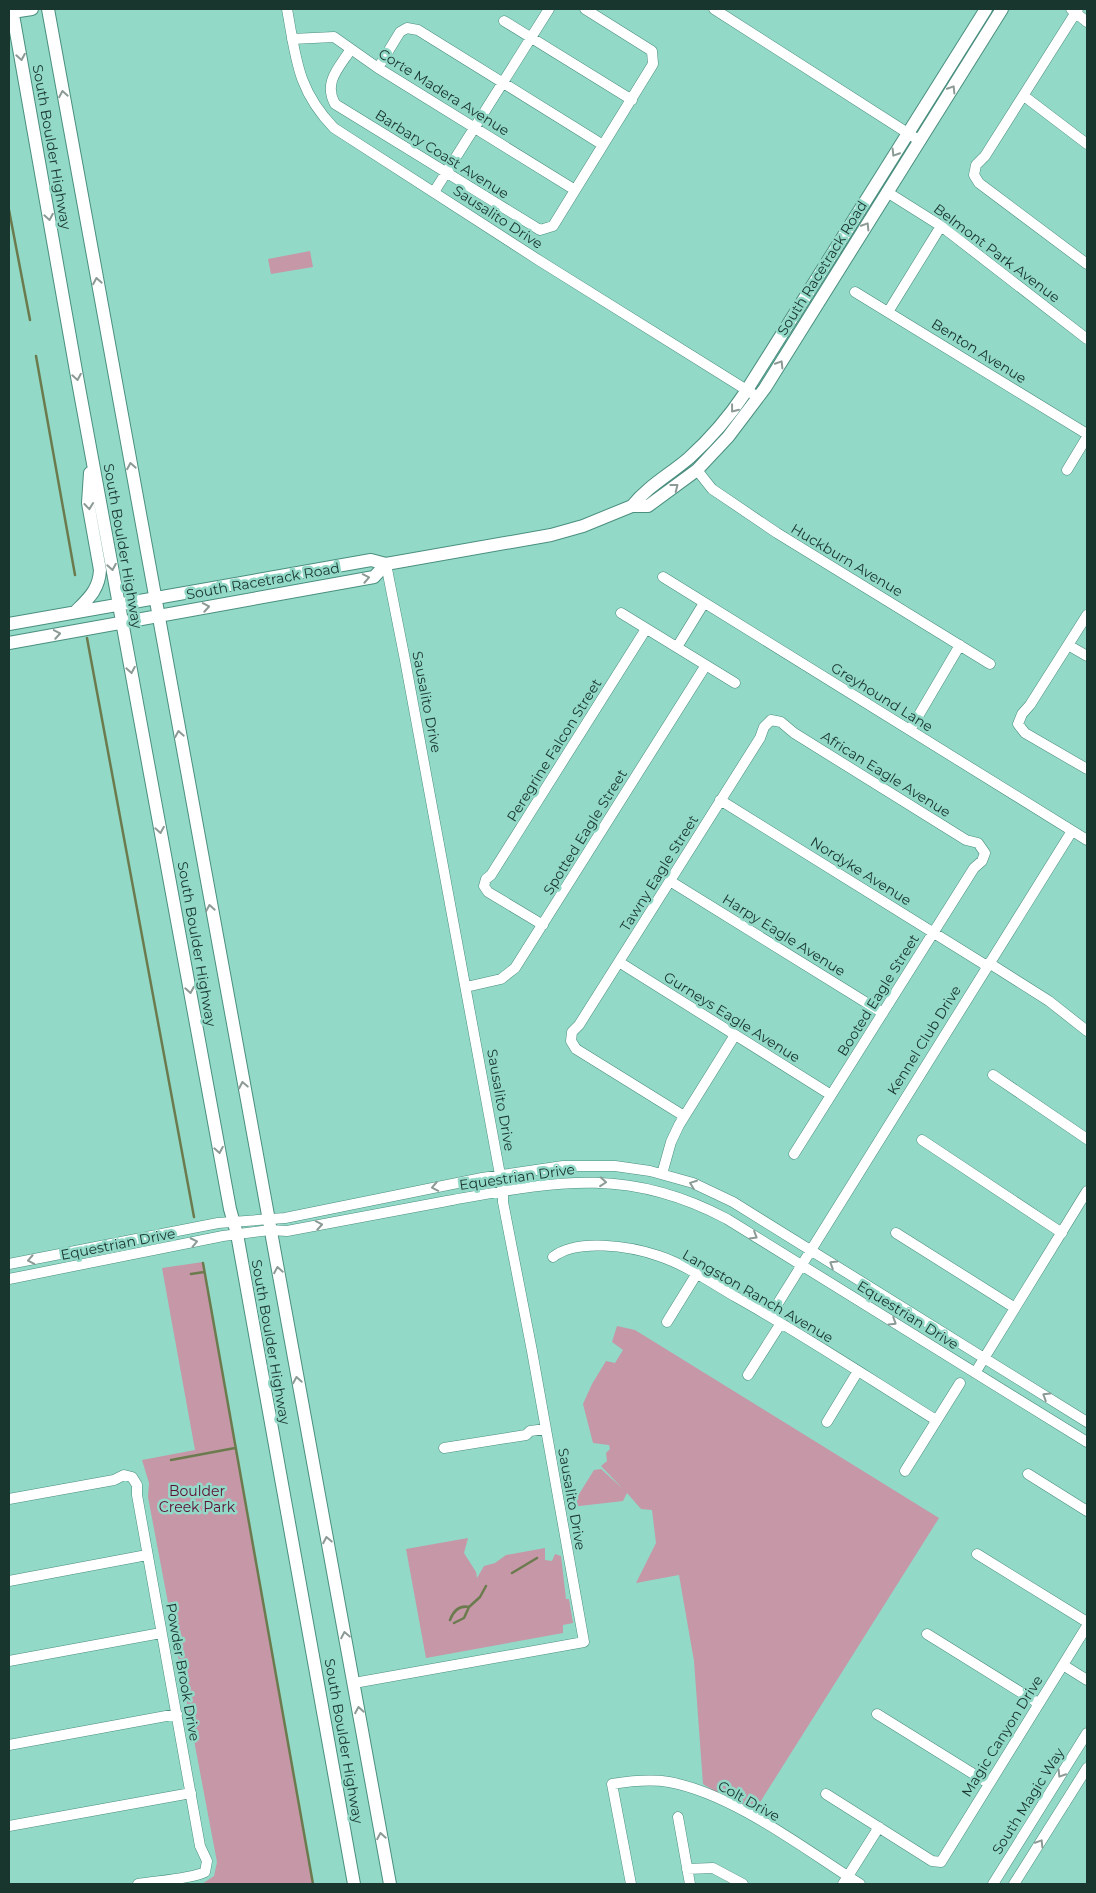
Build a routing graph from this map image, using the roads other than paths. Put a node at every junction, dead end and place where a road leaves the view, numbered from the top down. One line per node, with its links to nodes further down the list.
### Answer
1 (32, 9): 9 (main road)
2 (48, 9): 45 (main road, South Boulder Highway, one-way to 2)
3 (287, 9): 14 (street, Sausalito Drive)
4 (549, 9): 13 (street)
5 (586, 9): 19 (street)
6 (714, 9): 21 (street)
7 (986, 9): 21 (main road, South Racetrack Road)
8 (1002, 9): 22 (main road, South Racetrack Road, one-way to 8)
9 (12, 10): 39 (main road, South Boulder Highway, one-way to 39)
10 (1074, 10): 12 (street); 18 (street)
11 (504, 21): 13 (street)
12 (1087, 22)
13 (531, 37): 17 (street); 19 (street)
14 (292, 39): 15 (street, Corte Madera Avenue); 27 (street, Sausalito Drive)
15 (351, 49): 16 (street, Corte Madera Avenue); 25 (street, Barbary Coast Avenue)
16 (378, 68): 17 (street); 20 (street, Corte Madera Avenue)
17 (503, 82): 20 (street); 24 (street)
18 (1024, 96): 23 (street); 31 (street)
19 (632, 100): 24 (street)
20 (474, 128): 25 (street); 26 (street, Corte Madera Avenue)
21 (908, 133): 22 (street); 30 (main road, South Racetrack Road, one-way to 30)
22 (920, 140): 28 (main road, South Racetrack Road)
23 (1087, 144)
24 (603, 145): 26 (street)
25 (446, 173): 26 (street, Barbary Coast Avenue); 27 (street)
26 (575, 190)
27 (434, 192): 36 (street, Sausalito Drive)
28 (887, 192): 29 (street, Belmont Park Avenue); 32 (main road, South Racetrack Road, one-way to 28)
29 (941, 226): 34 (street); 35 (street, Belmont Park Avenue)
30 (829, 260): 32 (main road); 36 (main road, South Racetrack Road)
31 (1087, 264)
32 (840, 267): 37 (main road, South Racetrack Road, one-way to 32)
33 (856, 292): 34 (street, Benton Avenue)
34 (888, 312): 38 (street, Benton Avenue)
35 (1087, 339)
36 (747, 390): 37 (street, Sausalito Drive); 42 (main road, South Racetrack Road, one-way to 42)
37 (758, 398): 40 (main road, South Racetrack Road)
38 (1087, 436): 41 (street)
39 (92, 458): 47 (main road, South Boulder Highway, one-way to 47); 48 (main road, one-way to 48)
40 (697, 470): 42 (main road, South Racetrack Road, one-way to 40); 57 (street, Huckburn Avenue)
41 (1067, 470)
42 (632, 506): 43 (main road, South Racetrack Road)
43 (386, 564): 45 (main road, South Racetrack Road); 51 (main road, South Racetrack Road, one-way to 43); 75 (street, Sausalito Drive)
44 (663, 577): 46 (street, Greyhound Lane)
45 (155, 598): 47 (main road, South Racetrack Road); 51 (main road, South Boulder Highway)
46 (704, 603): 58 (street); 64 (street, Greyhound Lane)
47 (119, 604): 48 (main road, South Racetrack Road); 52 (main road, South Boulder Highway)
48 (75, 612): 53 (main road, South Racetrack Road)
49 (621, 613): 54 (street)
50 (1087, 614): 56 (street)
51 (158, 616): 52 (main road, South Racetrack Road); 90 (main road, South Boulder Highway, one-way to 51)
52 (122, 622): 55 (main road, South Racetrack Road, one-way to 52); 89 (main road, South Boulder Highway, one-way to 89)
53 (9, 624)
54 (646, 629): 58 (street); 71 (street, Peregrine Falcon Street)
55 (9, 643)
56 (1068, 645): 59 (street); 65 (street)
57 (960, 646): 60 (street, Huckburn Avenue); 64 (street)
58 (676, 647): 61 (street)
59 (1087, 656)
60 (990, 664)
61 (706, 665): 62 (street); 71 (street, Spotted Eagle Street)
62 (735, 683)
63 (771, 720): 66 (street, Tawny Eagle Street); 69 (street, African Eagle Avenue)
64 (910, 730): 67 (street, Greyhound Lane)
65 (1087, 769)
66 (720, 800): 70 (street, Tawny Eagle Street); 72 (street, Nordyke Avenue)
67 (1072, 831): 68 (street, Greyhound Lane); 74 (street, Kennel Club Drive)
68 (1087, 840)
69 (985, 852): 72 (street, Booted Eagle Street)
70 (670, 881): 73 (street, Tawny Eagle Street); 76 (street, Harpy Eagle Avenue)
71 (543, 925): 75 (street, Spotted Eagle Street)
72 (933, 933): 74 (street, Nordyke Avenue); 76 (street, Booted Eagle Street)
73 (619, 962): 78 (street, Gurneys Eagle Avenue); 81 (street, Tawny Eagle Street)
74 (988, 965): 77 (street, Nordyke Avenue); 94 (street, Kennel Club Drive)
75 (466, 986): 86 (street, Sausalito Drive)
76 (883, 1013): 80 (street, Booted Eagle Street)
77 (1087, 1031)
78 (736, 1035): 80 (street, Gurneys Eagle Avenue); 81 (street)
79 (994, 1076): 82 (street)
80 (831, 1095): 84 (street, Booted Eagle Street)
81 (684, 1116): 85 (street)
82 (1087, 1139)
83 (922, 1140): 92 (street)
84 (794, 1154)
85 (662, 1174): 86 (street, Equestrian Drive); 94 (street, Equestrian Drive, one-way to 85)
86 (500, 1175): 87 (street, Sausalito Drive); 90 (street, Equestrian Drive, one-way to 90)
87 (503, 1191): 90 (street, Equestrian Drive, one-way to 87); 97 (street, Equestrian Drive, one-way to 97); 112 (street, Sausalito Drive)
88 (1087, 1191): 92 (street)
89 (234, 1221): 90 (street, Equestrian Drive); 93 (main road, South Boulder Highway); 96 (street, Equestrian Drive, one-way to 96)
90 (269, 1224): 93 (street, Equestrian Drive); 128 (main road, South Boulder Highway, one-way to 90)
91 (896, 1233): 100 (street)
92 (1062, 1233): 100 (street)
93 (237, 1234): 99 (street, Equestrian Drive, one-way to 93); 144 (main road, South Boulder Highway)
94 (810, 1249): 97 (street, Kennel Club Drive); 104 (street, Equestrian Drive, one-way to 94)
95 (553, 1257): 98 (street, Langston Ranch Avenue)
96 (9, 1264)
97 (801, 1264): 101 (street, Kennel Club Drive); 106 (street, Equestrian Drive, one-way to 106)
98 (696, 1275): 101 (street, Langston Ranch Avenue); 102 (street)
99 (9, 1279)
100 (1015, 1308): 104 (street)
101 (770, 1316): 103 (street, Langston Ranch Avenue)
102 (667, 1322)
103 (781, 1323): 105 (street, Langston Ranch Avenue); 107 (street)
104 (984, 1358): 106 (street); 111 (street, Equestrian Drive, one-way to 104)
105 (858, 1371): 109 (street, Langston Ranch Avenue); 110 (street)
106 (975, 1373): 113 (street, Equestrian Drive)
107 (748, 1374)
108 (960, 1383): 109 (street)
109 (936, 1420): 115 (street)
110 (827, 1422)
111 (1087, 1422)
112 (546, 1432): 114 (street); 128 (street, Sausalito Drive)
113 (1087, 1442)
114 (444, 1448)
115 (905, 1471)
116 (1028, 1474): 118 (street)
117 (9, 1499): 120 (street, Powder Brook Drive)
118 (1087, 1511)
119 (977, 1554): 122 (street)
120 (148, 1555): 121 (street); 123 (street, Powder Brook Drive)
121 (9, 1581)
122 (1087, 1624): 126 (street, Magic Canyon Drive)
123 (161, 1632): 125 (street); 130 (street, Powder Brook Drive)
124 (926, 1634): 129 (street)
125 (9, 1661)
126 (1063, 1665): 127 (street); 129 (street, Magic Canyon Drive)
127 (1087, 1680)
128 (354, 1683): 145 (main road, South Boulder Highway, one-way to 128)
129 (1038, 1703): 135 (street, Magic Canyon Drive)
130 (177, 1714): 133 (street); 136 (street, Powder Brook Drive)
131 (877, 1714): 135 (street)
132 (1087, 1733): 150 (street, South Magic Way, one-way to 150)
133 (9, 1745)
134 (1087, 1768): 151 (street, one-way to 134)
135 (988, 1783): 140 (street, Magic Canyon Drive)
136 (191, 1793): 139 (street); 143 (street, Powder Brook Drive)
137 (826, 1794): 140 (street)
138 (678, 1817): 141 (street)
139 (9, 1826)
140 (879, 1827): 142 (street)
141 (687, 1869): 147 (street); 148 (street)
142 (845, 1880): 146 (street, Colt Drive); 149 (street, Colt Drive)
143 (138, 1884)
144 (354, 1884)
145 (390, 1884)
146 (631, 1884)
147 (690, 1884)
148 (742, 1884)
149 (860, 1884)
150 (993, 1884)
151 (1014, 1884)

